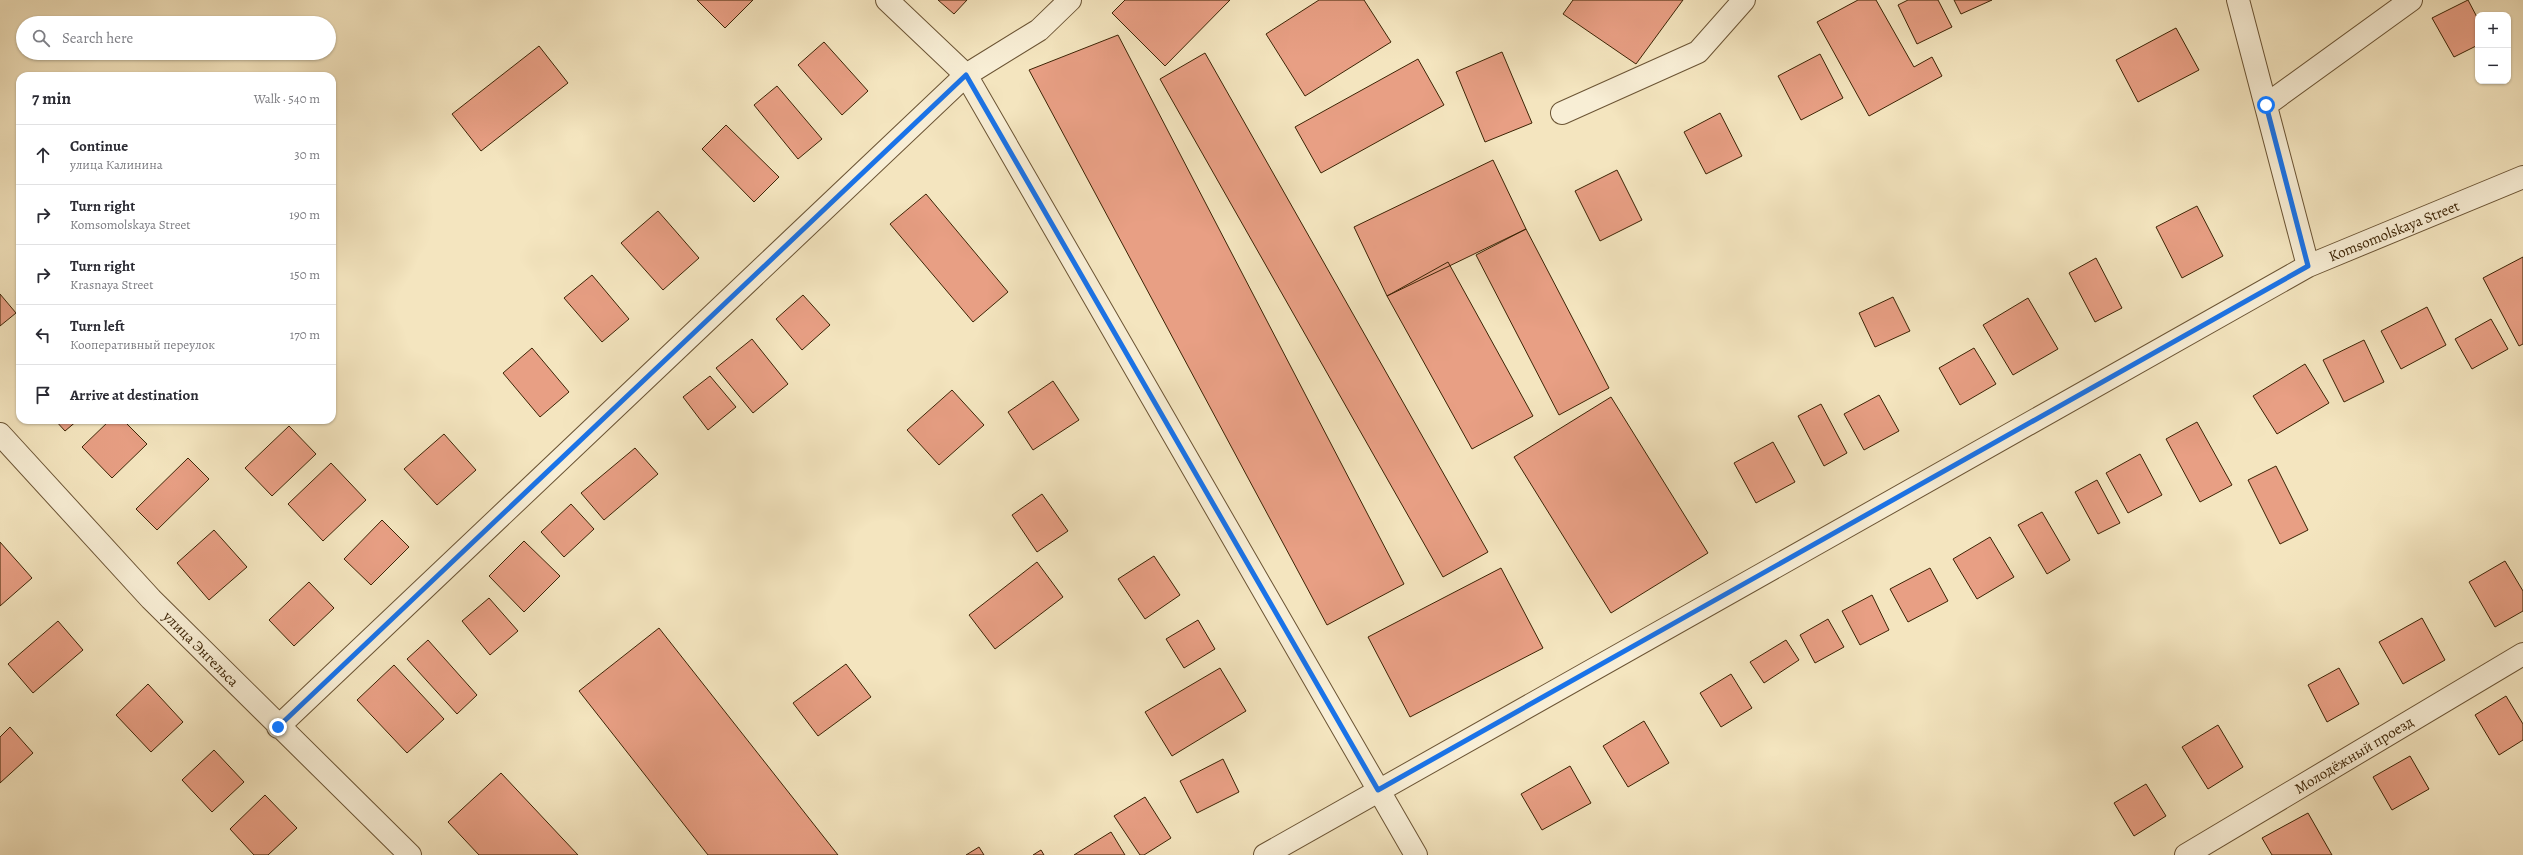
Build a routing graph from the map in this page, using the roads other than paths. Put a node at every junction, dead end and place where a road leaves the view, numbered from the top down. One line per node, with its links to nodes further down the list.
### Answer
1 (887, 0): 6 (street)
2 (1070, 0): 6 (street)
3 (1744, 0): 8 (street)
4 (2238, 0): 7 (street)
5 (2411, 0): 7 (street)
6 (966, 75): 13 (street); 14 (street)
7 (2266, 105): 10 (street)
8 (1562, 113)
9 (2523, 178): 10 (street, Komsomolskaya Street)
10 (2308, 266): 14 (street, Komsomolskaya Street)
11 (0, 434): 13 (street, улица Энгельса)
12 (2523, 654): 18 (street, Молодёжный проезд)
13 (278, 727): 15 (street, улица Энгельса)
14 (1378, 790): 16 (street, Komsomolskaya Street); 17 (street)
15 (410, 855)
16 (1265, 855)
17 (1416, 855)
18 (2186, 855)

